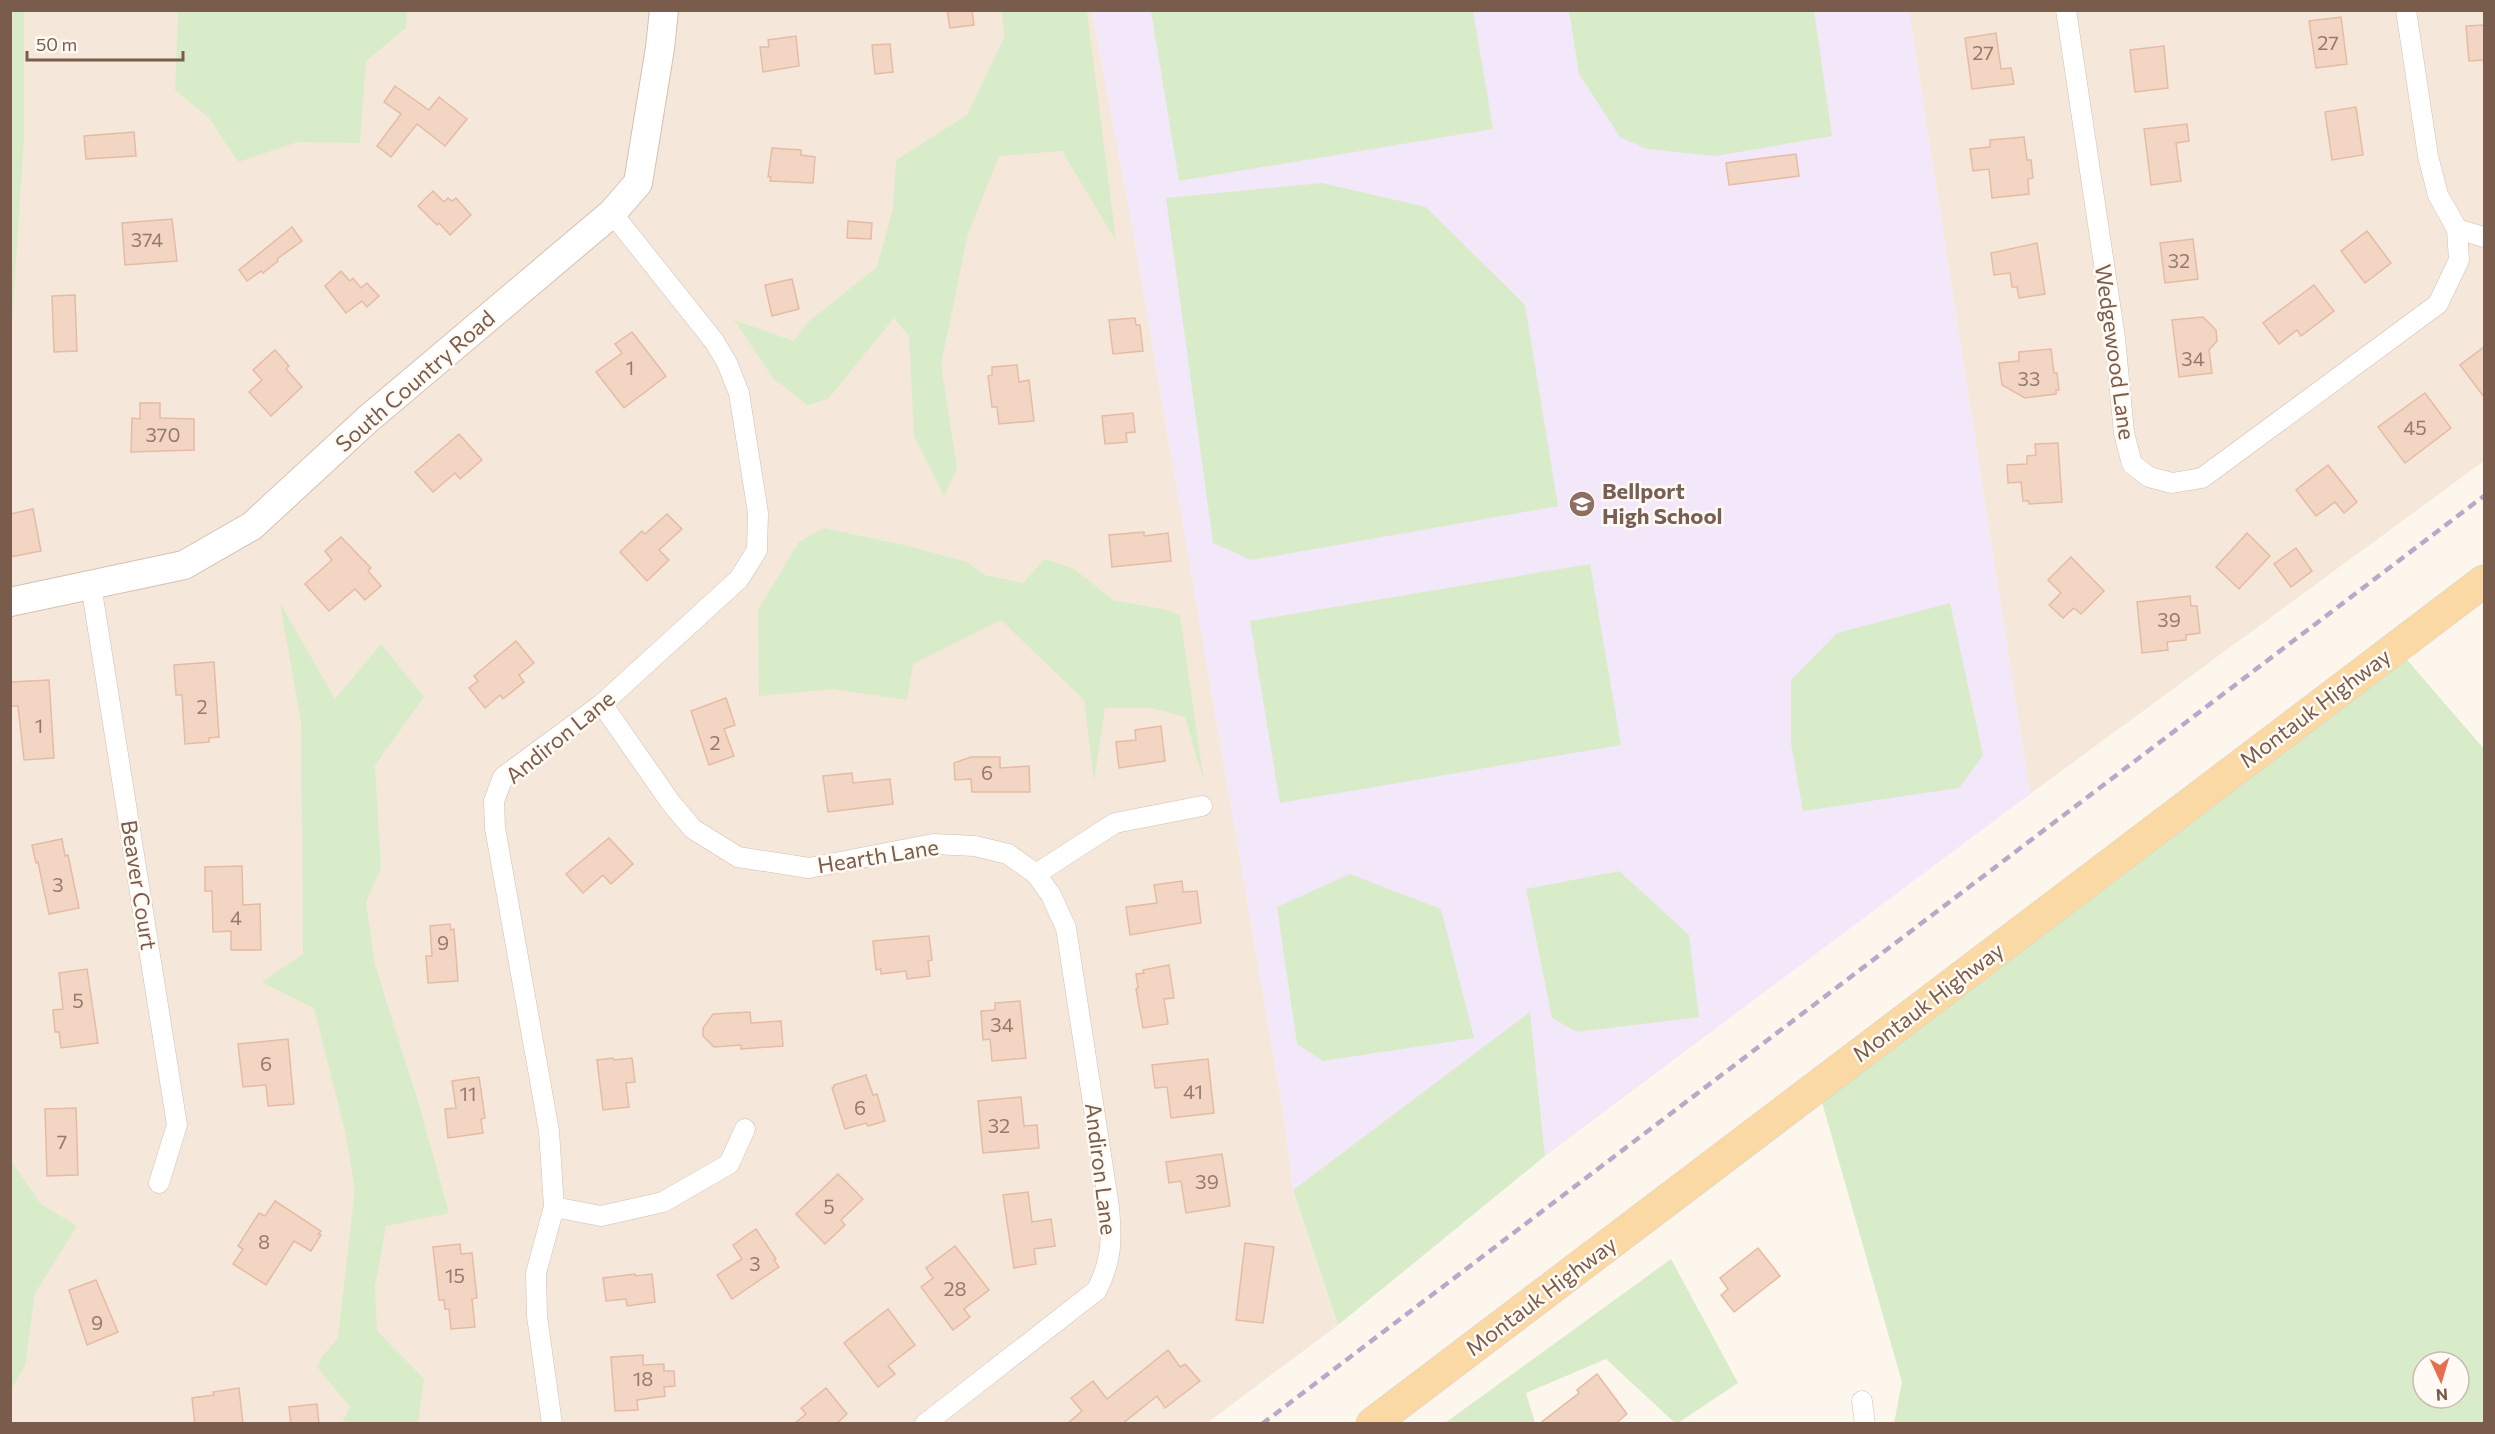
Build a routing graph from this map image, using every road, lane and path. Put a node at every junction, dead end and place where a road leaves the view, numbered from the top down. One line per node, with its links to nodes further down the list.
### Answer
1 (664, 10): 4 (main road, South Country Road)
2 (2066, 10): 5 (street, Wedgewood Lane)
3 (2406, 10): 5 (street)
4 (612, 213): 8 (main road, South Country Road); 10 (street, Andiron Lane)
5 (2457, 230): 6 (street)
6 (2484, 237)
7 (2484, 581): 19 (main road, Montauk Highway)
8 (91, 585): 9 (main road, South Country Road); 14 (street, Beaver Court)
9 (10, 602)
10 (602, 704): 12 (street, Hearth Lane); 15 (street, Andiron Lane)
11 (1202, 806): 12 (street)
12 (1036, 874): 18 (street, Andiron Lane)
13 (745, 1129): 15 (street)
14 (159, 1183)
15 (554, 1207): 17 (street, Andiron Lane)
16 (1862, 1401): 20 (street)
17 (552, 1424)
18 (925, 1424)
19 (1372, 1424)
20 (1865, 1424)

